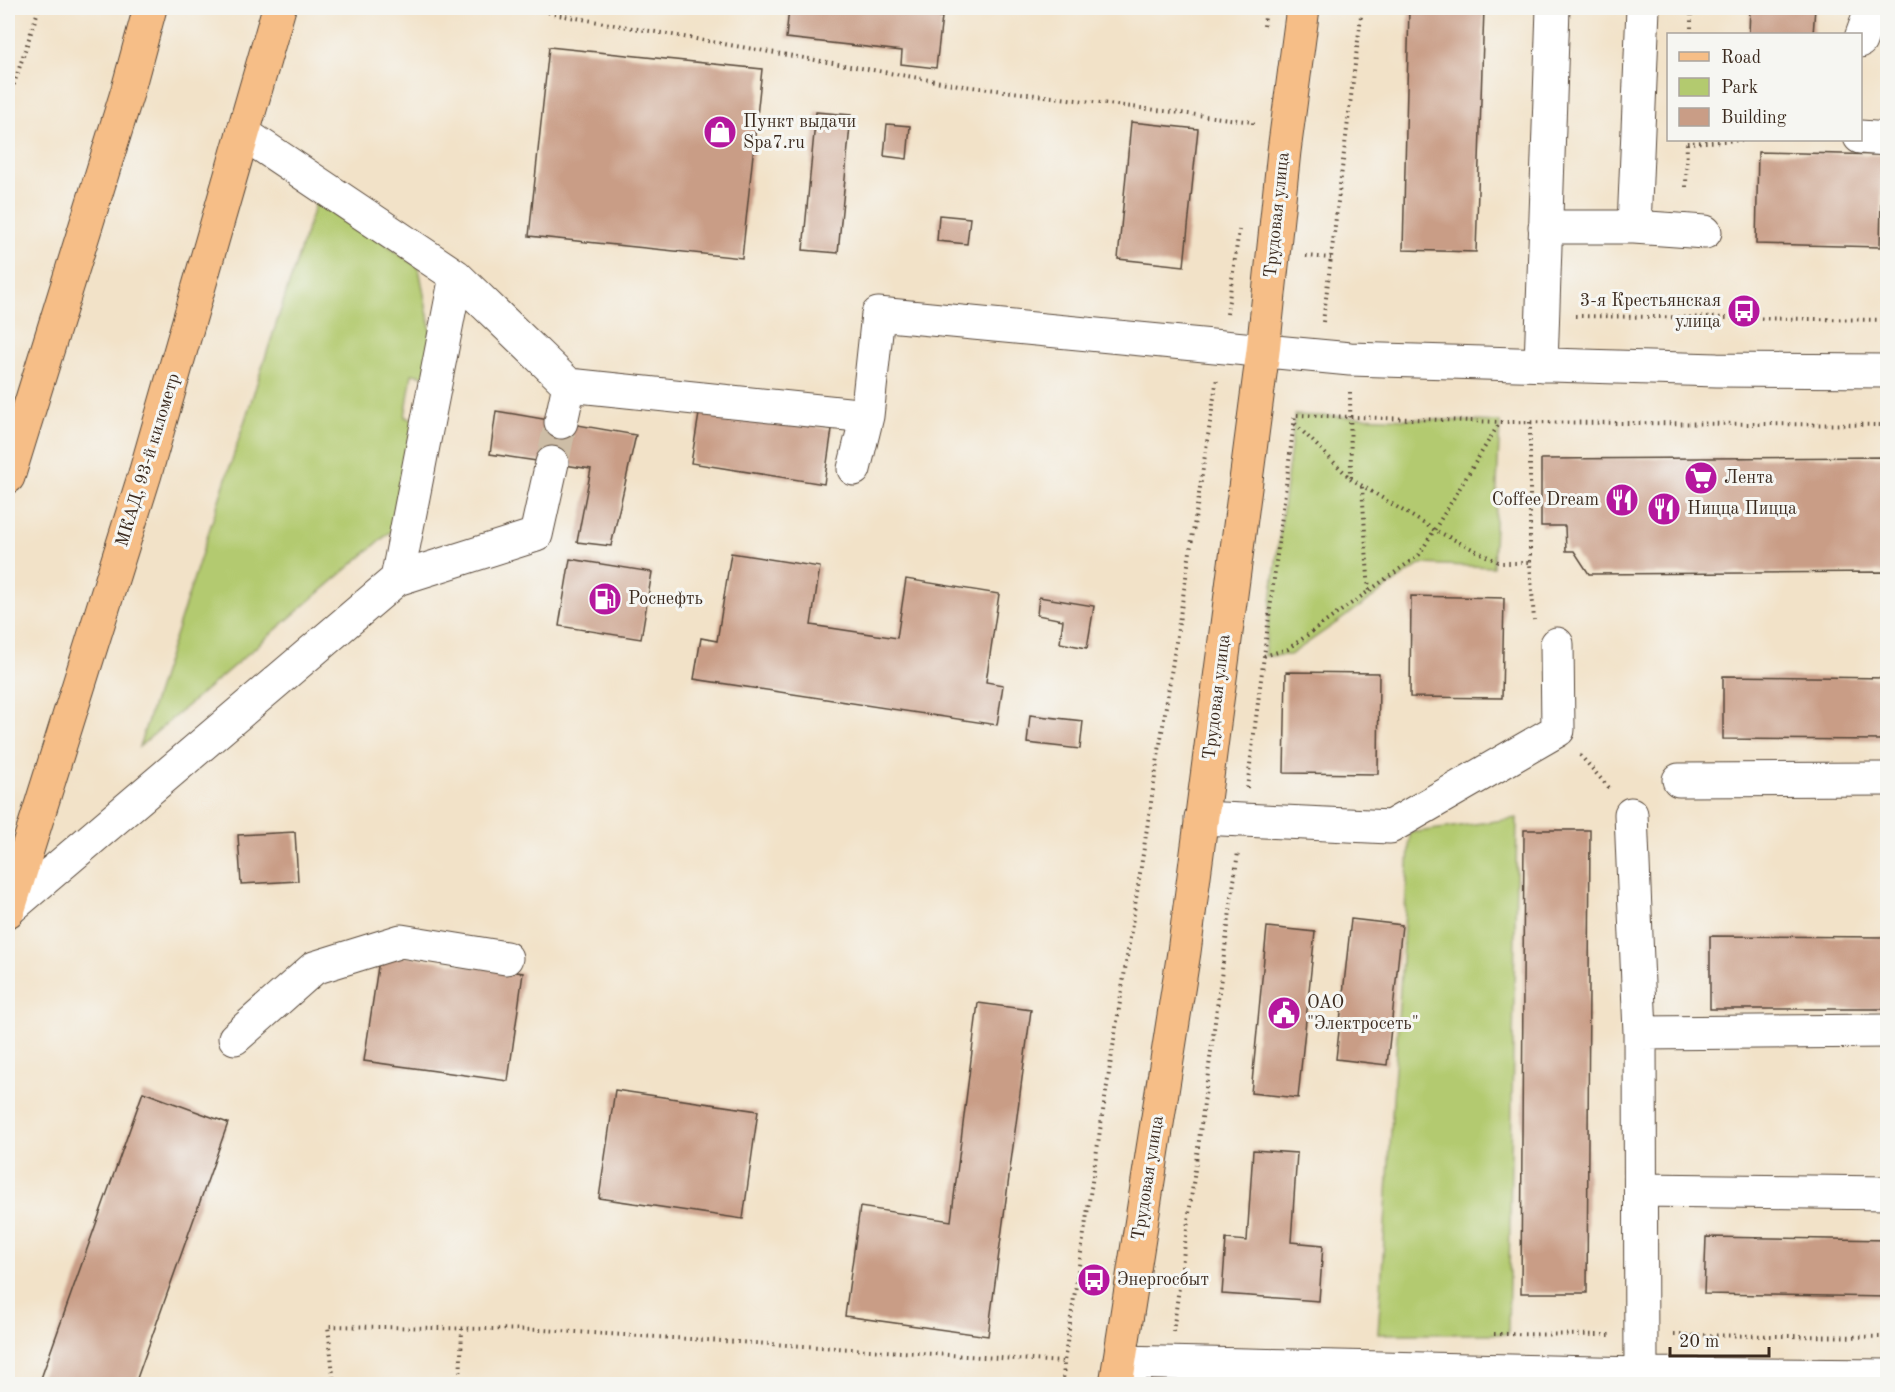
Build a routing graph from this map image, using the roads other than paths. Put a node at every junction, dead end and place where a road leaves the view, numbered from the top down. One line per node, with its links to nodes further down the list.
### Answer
1 (150, 8): 23 (main road)
2 (279, 8): 8 (main road, МКАД, 93-й километр)
3 (1303, 8): 15 (main road, Трудовая улица)
4 (1553, 8): 11 (street)
5 (1642, 8): 12 (street)
6 (1872, 8): 7 (street)
7 (1862, 36)
8 (243, 134): 14 (street); 30 (main road, МКАД, 93-й километр)
9 (1862, 137): 10 (street)
10 (1887, 139)
11 (1545, 227): 12 (street); 16 (street)
12 (1634, 227): 13 (street)
13 (1705, 232)
14 (456, 276): 18 (street); 24 (street)
15 (1263, 351): 16 (street); 19 (street); 29 (main road, Трудовая улица)
16 (1541, 365): 17 (street)
17 (1887, 371)
18 (569, 385): 19 (street); 20 (street)
19 (867, 416): 22 (street)
20 (561, 422)
21 (552, 463): 24 (street)
22 (854, 469)
23 (8, 477)
24 (397, 579): 30 (street)
25 (1557, 644): 29 (street)
26 (1887, 778): 27 (street)
27 (1679, 780)
28 (1632, 814): 33 (street)
29 (1201, 819): 37 (main road, Трудовая улица)
30 (8, 910)
31 (506, 958): 34 (street)
32 (1887, 1031): 33 (street)
33 (1640, 1033): 35 (street)
34 (235, 1038)
35 (1641, 1190): 36 (street); 38 (street)
36 (1887, 1193)
37 (1119, 1373): 38 (street)
38 (1641, 1374): 39 (street)
39 (1887, 1376)

